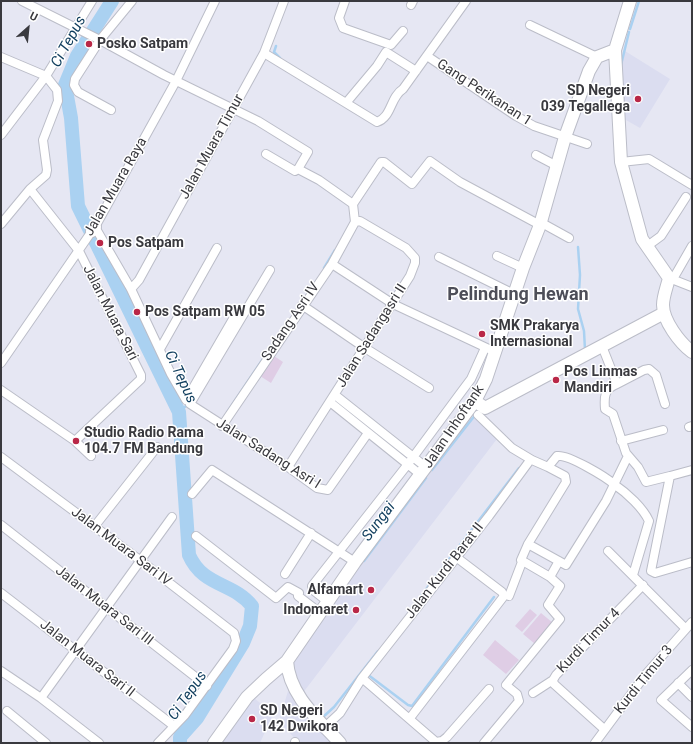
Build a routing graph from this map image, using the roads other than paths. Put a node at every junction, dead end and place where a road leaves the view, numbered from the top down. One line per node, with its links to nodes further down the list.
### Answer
1 (22, 1): 10 (street)
2 (92, 1): 10 (street)
3 (132, 1): 12 (street)
4 (215, 1): 20 (street, Jalan Muara Raya)
5 (284, 1): 14 (street, Jalan Muara Timur)
6 (345, 1): 11 (street)
7 (466, 1): 15 (street)
8 (630, 1): 13 (main road)
9 (530, 25): 17 (street)
10 (79, 29): 12 (street); 19 (street)
11 (403, 31)
12 (98, 39): 20 (street); 23 (street)
13 (615, 50): 17 (main road); 29 (main road)
14 (264, 53): 21 (street); 22 (street, Jalan Muara Timur)
15 (426, 56): 18 (street); 25 (street, Gang Perikanan 1)
16 (1, 57): 19 (street)
17 (596, 57): 25 (main road, Jalan Inhoftank)
18 (416, 71): 21 (street); 21 (street)
19 (46, 76): 24 (street); 33 (street)
20 (176, 81): 22 (street); 39 (street, Jalan Muara Raya)
21 (346, 103)
22 (232, 109): 31 (street); 52 (street, Jalan Muara Timur)
23 (111, 110)
24 (1, 134)
25 (565, 137): 26 (street, Gang Perikanan 1); 30 (main road, Jalan Inhoftank)
26 (587, 144)
27 (266, 154): 31 (street)
28 (536, 155): 30 (street)
29 (621, 162): 32 (street); 42 (main road)
30 (558, 166): 38 (main road, Jalan Inhoftank)
31 (298, 169): 35 (street)
32 (692, 185)
33 (31, 192): 37 (street); 44 (street, Jalan Muara Sari)
34 (686, 197): 42 (street)
35 (353, 204): 36 (street); 38 (street)
36 (356, 221): 47 (street, Sadang Asri IV); 54 (street, Jalan Sadangasri II)
37 (1, 224)
38 (540, 224): 40 (street); 48 (main road, Jalan Inhoftank)
39 (94, 229): 44 (street, Jalan Muara Raya); 52 (street)
40 (569, 238)
41 (692, 246): 50 (street)
42 (646, 247): 50 (main road)
43 (217, 248): 60 (street)
44 (79, 251): 63 (street, Jalan Muara Raya); 75 (street, Jalan Muara Sari)
45 (497, 256): 48 (street)
46 (439, 258): 53 (street)
47 (332, 264): 54 (street); 55 (street, Sadang Asri IV)
48 (522, 268): 53 (main road, Jalan Inhoftank)
49 (270, 270): 69 (street)
50 (671, 278): 51 (street); 56 (main road)
51 (692, 287)
52 (131, 289): 60 (street)
53 (514, 294): 61 (main road, Jalan Inhoftank)
54 (393, 304): 59 (street, Jalan Sadangasri II); 61 (street)
55 (302, 305): 59 (street); 72 (street, Sadang Asri IV)
56 (664, 313): 58 (main road); 62 (main road)
57 (233, 319): 69 (street)
58 (602, 346): 64 (street); 68 (main road)
59 (365, 348): 65 (street); 67 (street, Jalan Sadangasri II)
60 (160, 349): 69 (street)
61 (490, 350): 68 (main road, Jalan Inhoftank); 81 (street)
62 (692, 352)
63 (1, 362)
64 (617, 384): 70 (street); 76 (street)
65 (429, 388)
66 (1, 390): 75 (street)
67 (332, 399): 74 (street); 81 (street); 84 (street, Jalan Sadangasri II)
68 (475, 401): 87 (main road, Jalan Inhoftank)
69 (190, 402): 72 (street, Jalan Sadang Asri I)
70 (665, 404)
71 (478, 415): 85 (street)
72 (222, 426): 84 (street, Jalan Sadang Asri I)
73 (663, 430): 76 (street)
74 (368, 433): 83 (street); 84 (street, Jalan Sadang Asri I)
75 (75, 441): 78 (street)
76 (621, 441): 79 (street)
77 (157, 447): 93 (street)
78 (90, 456)
79 (628, 456): 88 (street); 89 (street)
80 (1, 457): 93 (street, Jalan Muara Sari IV)
81 (413, 457): 83 (street); 87 (street)
82 (528, 463): 99 (street, Jalan Kurdi Barat II)
83 (408, 464): 87 (street); 98 (street)
84 (288, 467)
85 (548, 467): 89 (street); 96 (street)
86 (692, 470): 88 (street)
87 (424, 471): 102 (main road, Jalan Inhoftank)
88 (670, 476): 104 (street)
89 (615, 484): 101 (street); 106 (street)
90 (192, 494): 94 (street)
91 (172, 517): 100 (street)
92 (1, 525): 112 (street, Jalan Muara Sari III)
93 (94, 527): 100 (street, Jalan Muara Sari IV)
94 (311, 533): 98 (street); 105 (street)
95 (196, 536): 113 (street)
96 (528, 544): 101 (street); 103 (street)
97 (608, 551): 106 (street)
98 (339, 552): 102 (street); 111 (street)
99 (456, 557): 120 (street, Jalan Kurdi Barat II); 129 (street)
100 (141, 561): 112 (street); 123 (street, Jalan Muara Sari IV)
101 (559, 561): 107 (street)
102 (355, 562): 111 (main road, Jalan Inhoftank)
103 (522, 562): 107 (street); 110 (street)
104 (692, 562)
105 (285, 574)
106 (633, 575): 108 (street)
107 (550, 577): 139 (street)
108 (643, 585): 115 (street); 121 (street, Kurdi Timur 4)
109 (1, 593): 116 (street, Jalan Muara Sari II)
110 (509, 596)
111 (327, 601): 113 (main road, Jalan Inhoftank)
112 (107, 608): 116 (street); 123 (street, Jalan Muara Sari III)
113 (319, 612): 117 (main road, Jalan Inhoftank)
114 (692, 622): 115 (street, Kurdi Timur 3)
115 (686, 629): 133 (street, Kurdi Timur 3)
116 (77, 651): 127 (street); 130 (street, Jalan Muara Sari II)
117 (287, 662): 131 (main road); 137 (main road, Jalan Inhoftank)
118 (1, 671): 127 (street)
119 (691, 672): 122 (street)
120 (362, 678): 129 (street); 131 (street, Jalan Kurdi Barat II)
121 (552, 680): 125 (street); 133 (street, Kurdi Timur 4)
122 (678, 683): 126 (street); 132 (street)
123 (207, 686): 130 (street)
124 (489, 689): 129 (street)
125 (533, 693)
126 (692, 697)
127 (41, 698): 135 (street)
128 (7, 711): 134 (street)
129 (410, 718)
130 (174, 726): 136 (street)
131 (325, 727): 138 (main road)
132 (692, 727)
133 (604, 729): 140 (street, Kurdi Timur 3)
134 (46, 743)
135 (99, 743)
136 (158, 743)
137 (214, 743)
138 (340, 743)
139 (484, 743)
140 (595, 743)

